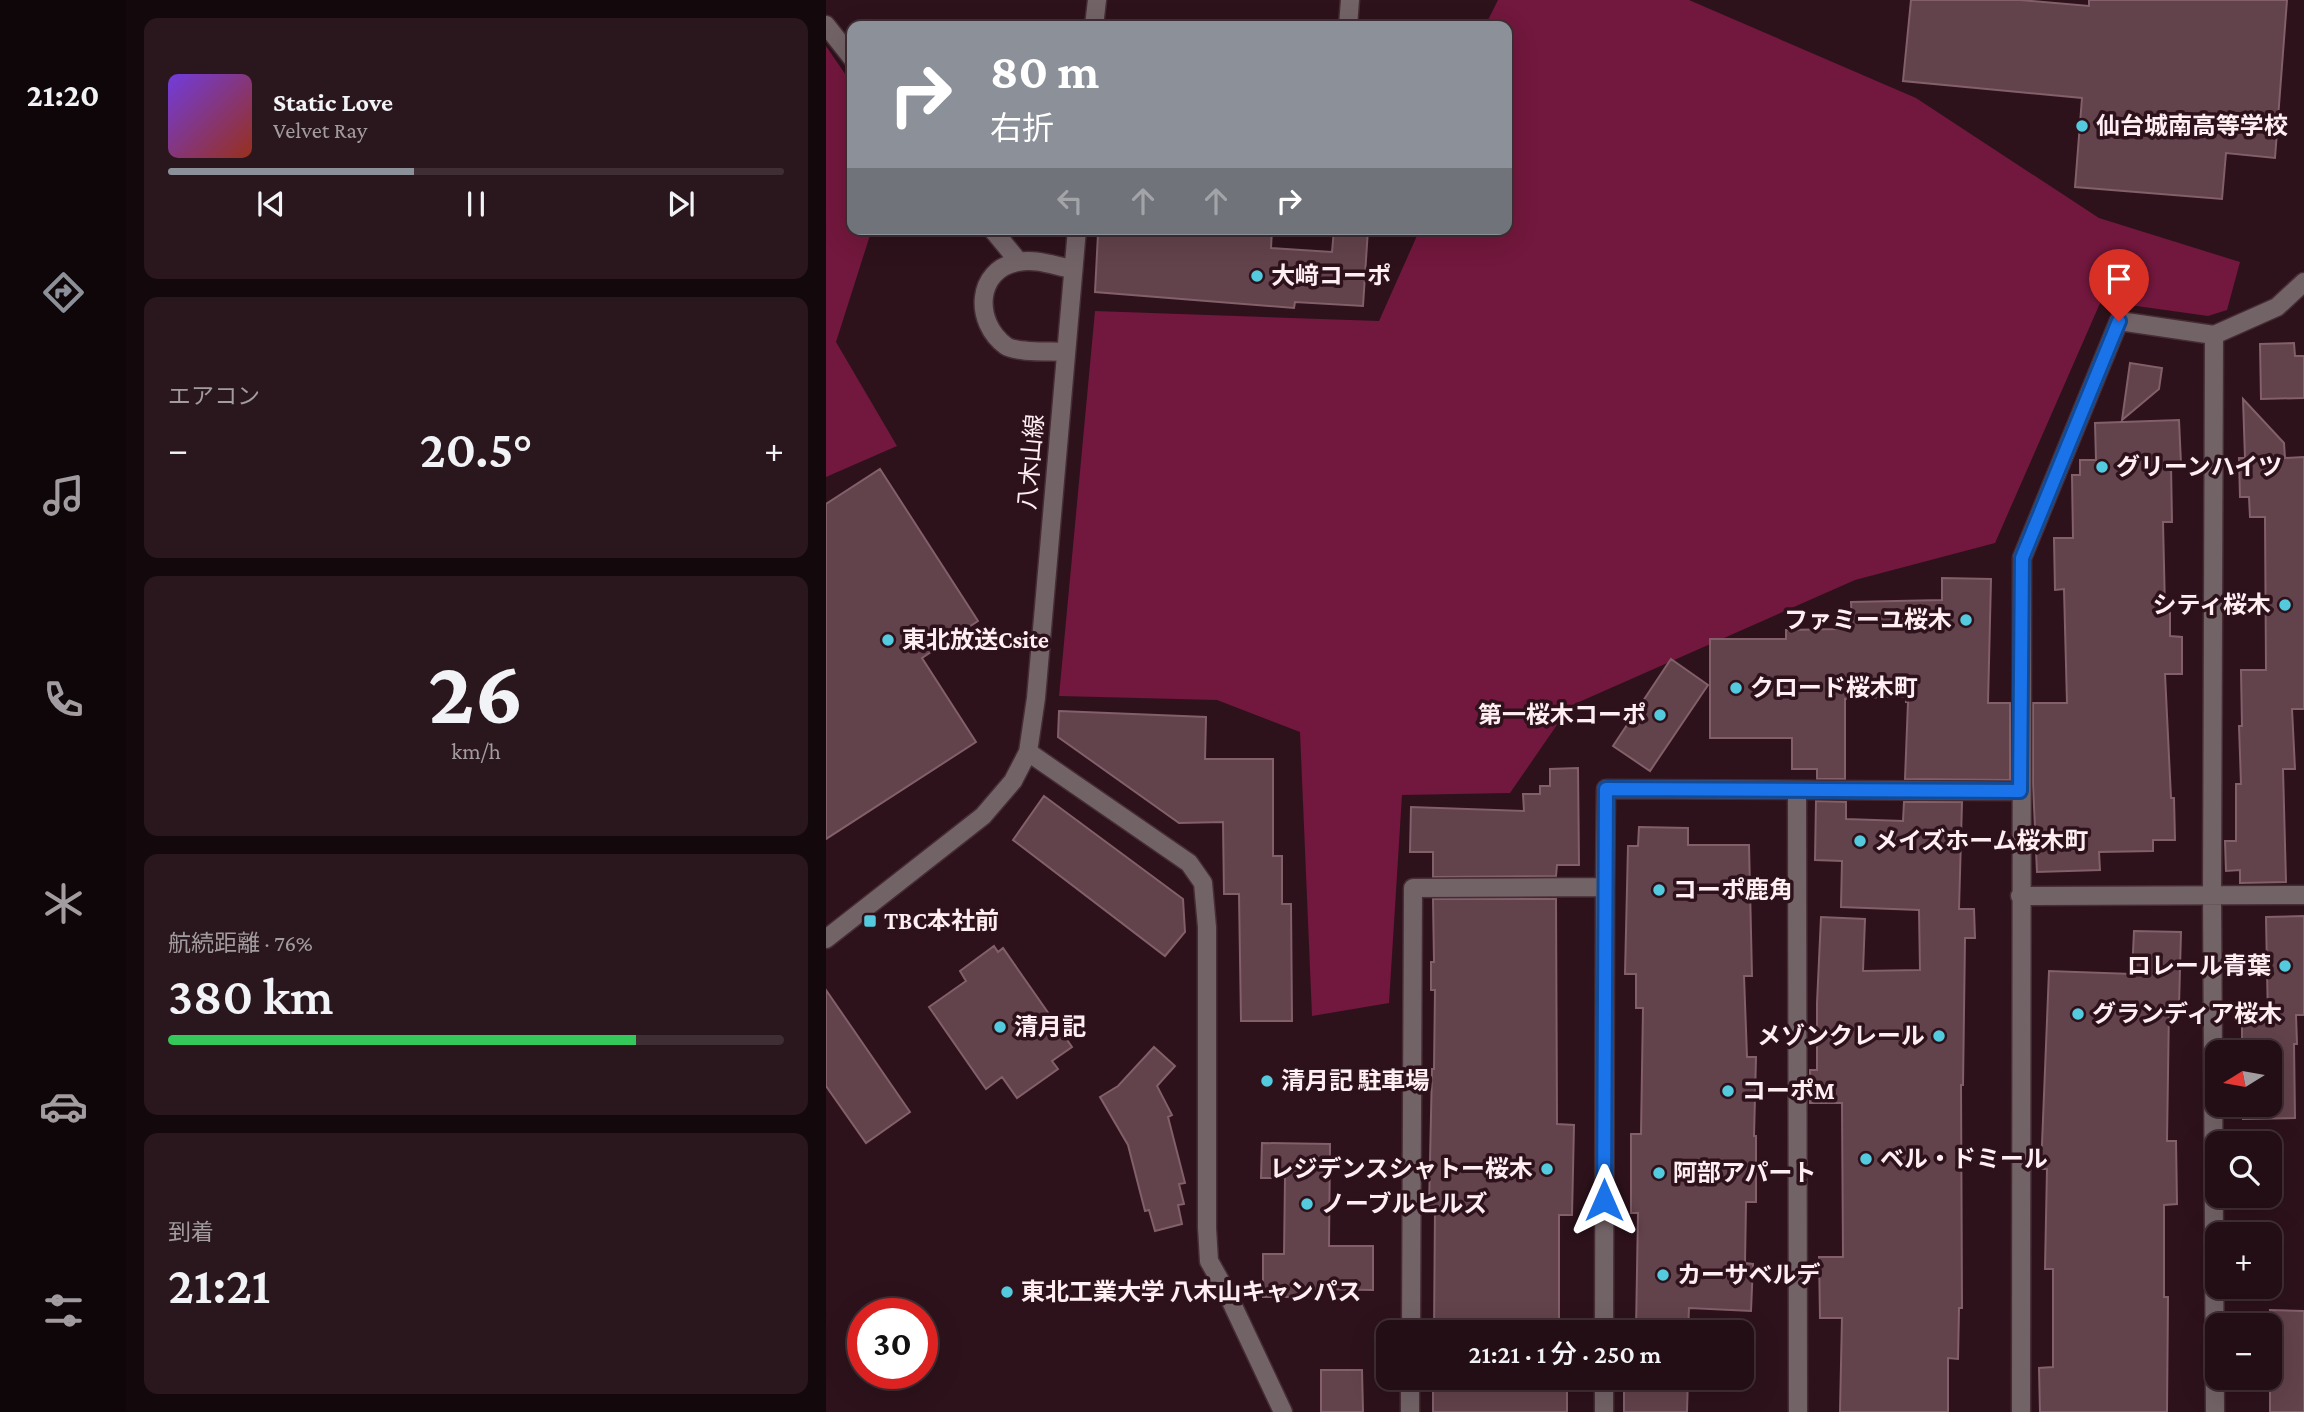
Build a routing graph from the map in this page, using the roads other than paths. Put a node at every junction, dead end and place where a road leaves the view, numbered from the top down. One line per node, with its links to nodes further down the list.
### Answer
1 (1097, 0): 3 (street)
2 (1350, 0): 4 (street)
3 (1095, 21)
4 (1348, 21)
5 (826, 25): 6 (street)
6 (847, 52)
7 (997, 235): 9 (street)
8 (1076, 235): 10 (street, 八木山線)
9 (1018, 261): 10 (street); 13 (street)
10 (1072, 269): 13 (street, 八木山線)
11 (2304, 282): 12 (street)
12 (2214, 335): 16 (street); 18 (street)
13 (1065, 352): 14 (street, 八木山線)
14 (1028, 752): 21 (street); 26 (street)
15 (1797, 790): 16 (street); 17 (street); 29 (street)
16 (2020, 791): 20 (street)
17 (1605, 887): 22 (street); 23 (street)
18 (2212, 894): 19 (street); 20 (street); 31 (street)
19 (2304, 895)
20 (2020, 896): 30 (street)
21 (826, 939)
22 (1410, 1320)
23 (1604, 1320)
24 (1410, 1390): 27 (street)
25 (1604, 1390): 28 (street)
26 (1283, 1412)
27 (1410, 1412)
28 (1604, 1412)
29 (1798, 1412)
30 (2021, 1412)
31 (2215, 1412)

